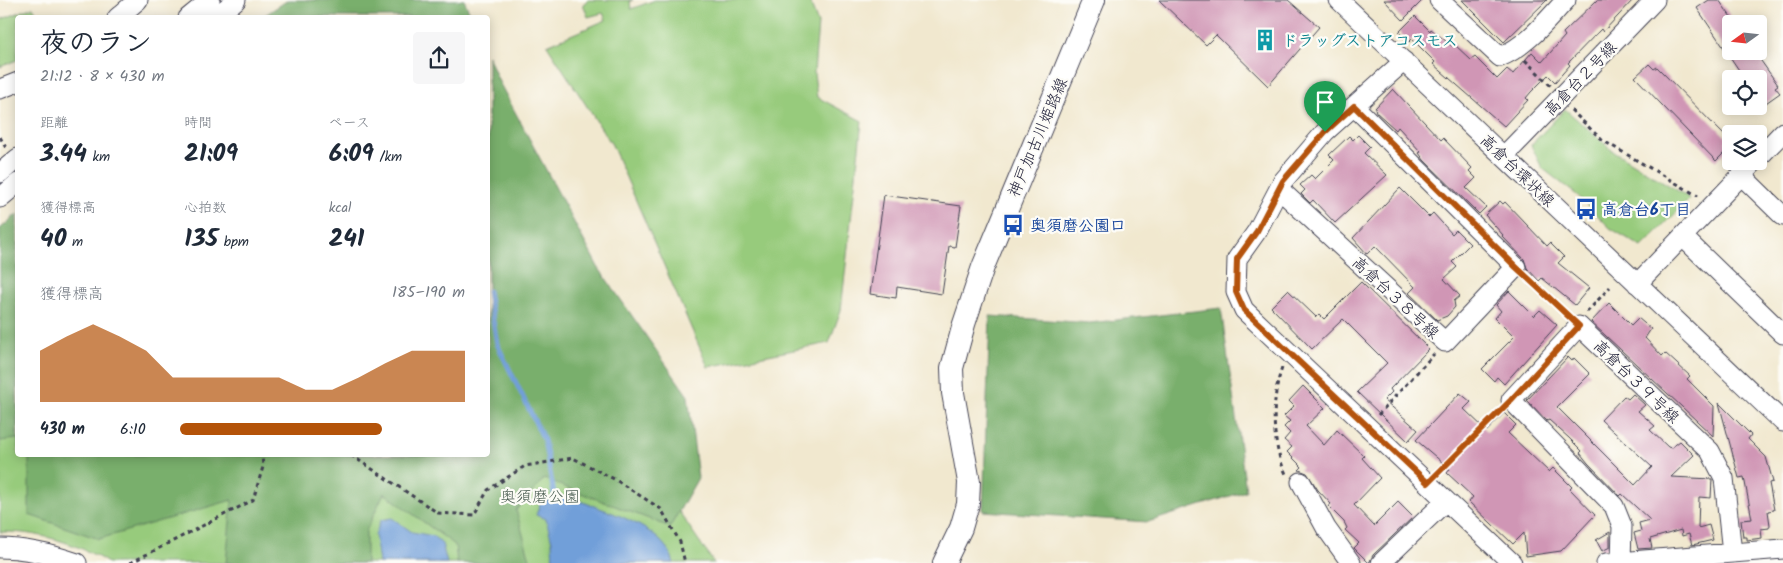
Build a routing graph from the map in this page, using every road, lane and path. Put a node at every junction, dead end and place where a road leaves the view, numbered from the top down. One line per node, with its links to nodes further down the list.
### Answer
1 (138, 0): 9 (street)
2 (210, 0): 10 (street)
3 (236, 0): 11 (street)
4 (1094, 0): 54 (main road, 神戸加古川姫路線)
5 (1339, 0): 13 (street, 高倉台環状線)
6 (1439, 0): 12 (street)
7 (1566, 0): 12 (street)
8 (1656, 0): 21 (street, 高倉台２号線)
9 (120, 15)
10 (192, 15)
11 (218, 15)
12 (1515, 50): 15 (path)
13 (1404, 61): 17 (street); 21 (street, 高倉台環状線)
14 (15, 83): 16 (street)
15 (1553, 88)
16 (0, 89)
17 (1354, 106): 27 (street); 32 (street)
18 (1568, 106): 28 (path)
19 (1783, 132): 20 (street)
20 (1767, 149)
21 (1504, 156): 33 (street, 高倉台環状線)
22 (15, 160): 24 (street)
23 (1746, 170): 25 (street)
24 (0, 173)
25 (1741, 175): 30 (street); 31 (street)
26 (15, 186): 29 (street)
27 (1279, 190): 37 (street, 高倉台３８号線); 38 (street)
28 (1700, 197)
29 (0, 198)
30 (1783, 216)
31 (1683, 237): 33 (street); 36 (street)
32 (1516, 267): 35 (path); 37 (street, 高倉台３８号線)
33 (1638, 284): 40 (street, 高倉台環状線)
34 (1610, 287): 35 (path)
35 (1579, 326): 39 (street, 高倉台３９号線); 49 (street, 高倉台３９号線)
36 (1783, 334)
37 (1445, 342): 41 (path)
38 (1287, 351): 41 (street); 44 (path)
39 (1511, 400): 45 (path); 50 (street)
40 (1783, 422)
41 (1367, 427): 45 (street)
42 (262, 457): 52 (path)
43 (354, 457): 53 (path)
44 (1295, 481): 55 (street)
45 (1428, 483): 46 (street)
46 (1446, 501): 56 (street); 57 (street)
47 (0, 548): 51 (street)
48 (1783, 550): 49 (street)
49 (1732, 554): 50 (street)
50 (1614, 562)
51 (77, 563)
52 (130, 563)
53 (685, 563)
54 (944, 563)
55 (1351, 563)
56 (1381, 563)
57 (1512, 563)

